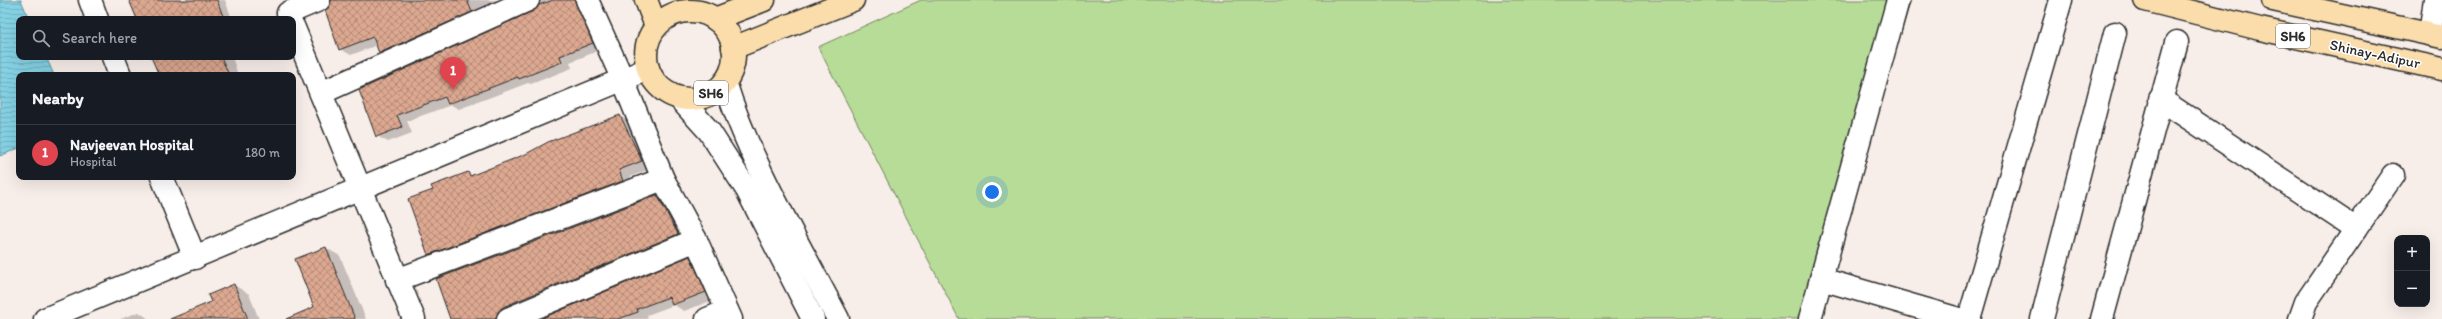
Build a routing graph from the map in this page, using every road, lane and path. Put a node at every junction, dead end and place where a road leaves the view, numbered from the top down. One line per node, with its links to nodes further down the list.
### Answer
1 (319, 0): 13 (street)
2 (528, 0): 26 (street)
3 (587, 0): 24 (street)
4 (646, 0): 14 (main road)
5 (764, 0): 12 (main road, SH6)
6 (853, 0): 19 (main road)
7 (1898, 0): 36 (street)
8 (2061, 0): 46 (street)
9 (2145, 0): 22 (main road, Shinay-Adipur / SH6)
10 (2273, 0): 17 (main road, Shinay-Adipur / SH6)
11 (2435, 0): 17 (street)
12 (700, 10): 14 (main road, SH6); 19 (main road, SH6)
13 (288, 15)
14 (656, 26): 21 (main road, SH6)
15 (296, 33): 26 (street)
16 (2115, 33): 47 (street)
17 (2436, 36)
18 (2177, 42): 28 (street)
19 (734, 48): 25 (main road, SH6)
20 (114, 60): 23 (street)
21 (648, 69): 24 (street); 27 (main road, SH6)
22 (2442, 69)
23 (119, 72)
24 (623, 80): 31 (street); 32 (street)
25 (725, 82): 27 (main road, SH6); 43 (street)
26 (322, 93): 32 (street)
27 (680, 98): 42 (street)
28 (2160, 99): 33 (street); 48 (street)
29 (2393, 175): 33 (street)
30 (163, 180): 35 (street)
31 (663, 180): 34 (street); 37 (street)
32 (362, 189): 35 (street); 37 (street)
33 (2356, 229): 49 (street)
34 (696, 240): 38 (street); 41 (street)
35 (194, 258): 39 (street)
36 (1821, 279): 44 (street); 45 (street)
37 (397, 280): 40 (street)
38 (722, 316)
39 (45, 319)
40 (414, 319)
41 (508, 319)
42 (813, 319)
43 (838, 319)
44 (1810, 319)
45 (1959, 319)
46 (1969, 319)
47 (2042, 319)
48 (2102, 319)
49 (2300, 319)

